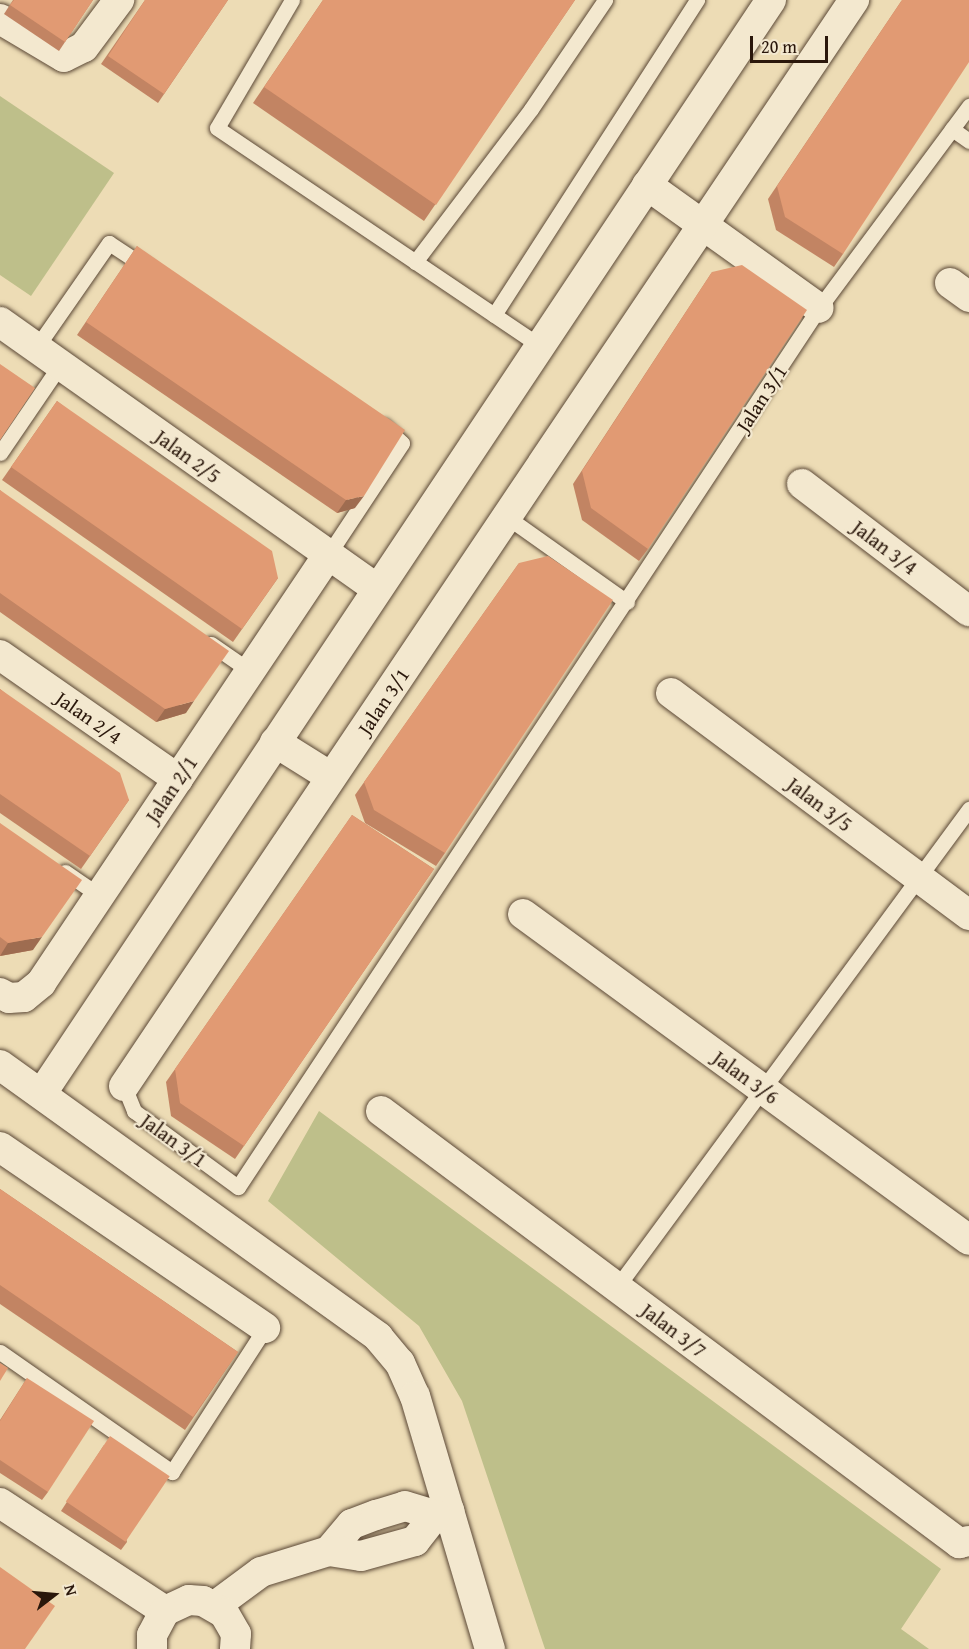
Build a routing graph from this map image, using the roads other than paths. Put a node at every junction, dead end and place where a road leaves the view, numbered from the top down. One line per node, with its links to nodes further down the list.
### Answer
1 (119, 0): 7 (street)
2 (291, 0): 13 (lane)
3 (605, 0): 13 (lane)
4 (696, 0): 16 (lane)
5 (771, 0): 11 (street)
6 (854, 0): 12 (street, Jalan 3/1)
7 (0, 19)
8 (969, 106): 9 (lane, Jalan 3/1)
9 (952, 129): 10 (lane); 15 (lane, Jalan 3/1)
10 (969, 141)
11 (647, 185): 12 (street); 18 (street)
12 (700, 224): 15 (street); 23 (street, Jalan 3/1)
13 (415, 262): 16 (lane)
14 (158, 275): 19 (lane)
15 (819, 308): 26 (lane, Jalan 3/1)
16 (494, 315): 18 (lane)
17 (0, 322): 19 (street, Jalan 2/5)
18 (540, 345): 25 (street)
19 (48, 356): 21 (lane); 24 (street, Jalan 2/5)
20 (373, 418): 24 (lane)
21 (0, 453)
22 (802, 484): 27 (street, Jalan 3/4)
23 (507, 517): 26 (lane); 33 (street, Jalan 3/1)
24 (328, 555): 25 (street, Jalan 2/5); 30 (street, Jalan 2/1)
25 (376, 588): 32 (street)
26 (627, 602): 43 (lane, Jalan 3/1)
27 (969, 611)
28 (193, 631): 30 (lane)
29 (0, 655): 34 (street, Jalan 2/4)
30 (250, 671): 34 (street, Jalan 2/1)
31 (670, 693): 37 (street, Jalan 3/5)
32 (275, 742): 33 (street); 45 (street)
33 (332, 777): 43 (street, Jalan 3/1)
34 (178, 779): 38 (street, Jalan 2/1)
35 (969, 809): 37 (lane)
36 (54, 865): 38 (lane)
37 (918, 878): 40 (street, Jalan 3/5); 44 (lane)
38 (100, 896): 41 (street, Jalan 2/1)
39 (523, 914): 44 (street, Jalan 3/6)
40 (969, 915)
41 (0, 993)
42 (0, 1065): 45 (street)
43 (124, 1086)
44 (762, 1089): 48 (street, Jalan 3/6); 49 (lane)
45 (42, 1093): 53 (street)
46 (381, 1111): 49 (street, Jalan 3/7)
47 (0, 1147): 50 (street)
48 (969, 1240)
49 (617, 1287): 54 (street, Jalan 3/7)
50 (265, 1328): 51 (lane)
51 (0, 1352)
52 (0, 1503): 56 (street)
53 (442, 1513): 55 (street); 59 (street)
54 (969, 1541)
55 (215, 1606): 56 (street); 58 (street)
56 (165, 1611): 57 (street)
57 (152, 1649)
58 (235, 1649)
59 (490, 1649)

